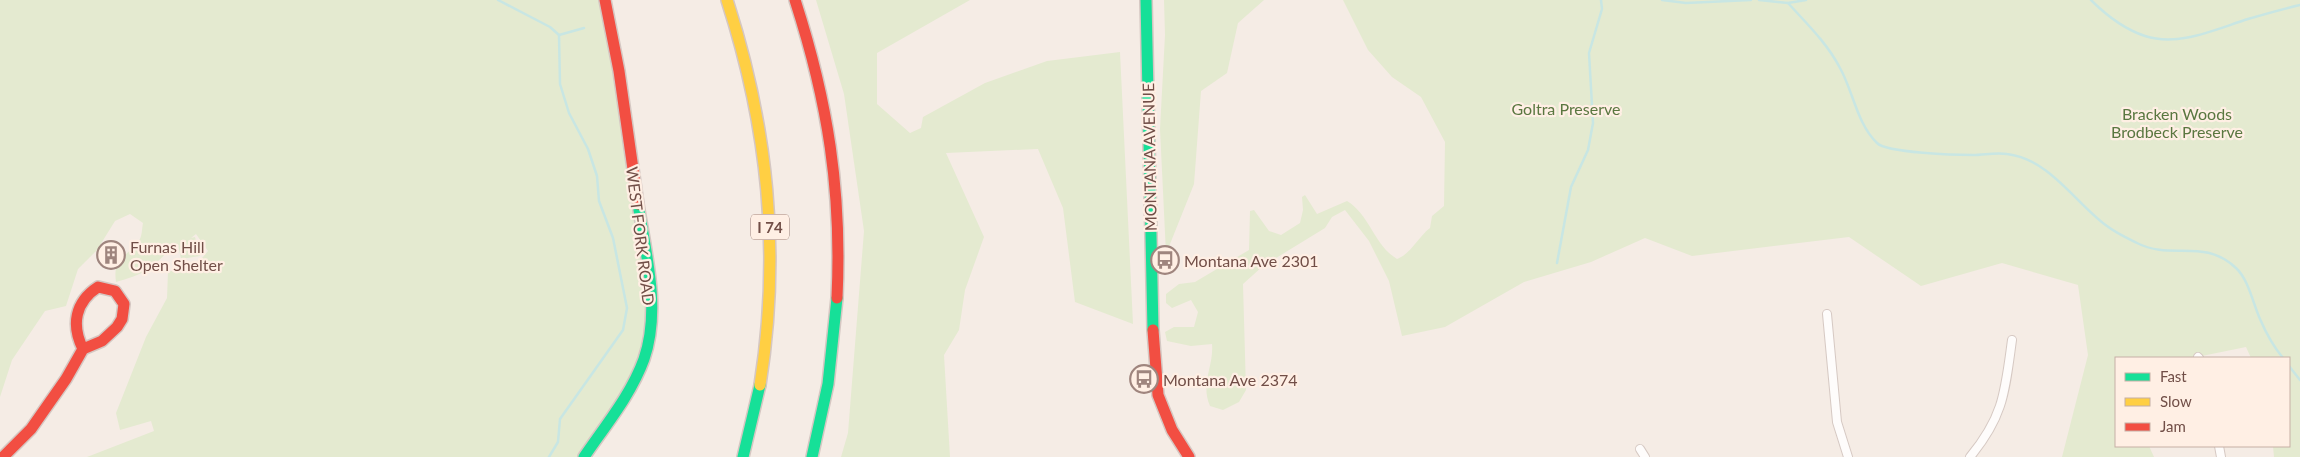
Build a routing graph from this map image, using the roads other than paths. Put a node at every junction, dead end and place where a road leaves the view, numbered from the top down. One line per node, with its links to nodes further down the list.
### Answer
1 (605, 0): 10 (main road, WEST FORK ROAD)
2 (727, 0): 11 (main road, I 74)
3 (796, 0): 12 (main road)
4 (1146, 0): 13 (main road, MONTANA AVENUE)
5 (1827, 314): 15 (street)
6 (2012, 340): 16 (street)
7 (83, 349): 7 (main road); 9 (main road)
8 (1640, 449): 14 (street)
9 (3, 457)
10 (584, 457)
11 (744, 457)
12 (812, 457)
13 (1189, 457)
14 (1645, 457)
15 (1848, 457)
16 (1970, 457)

